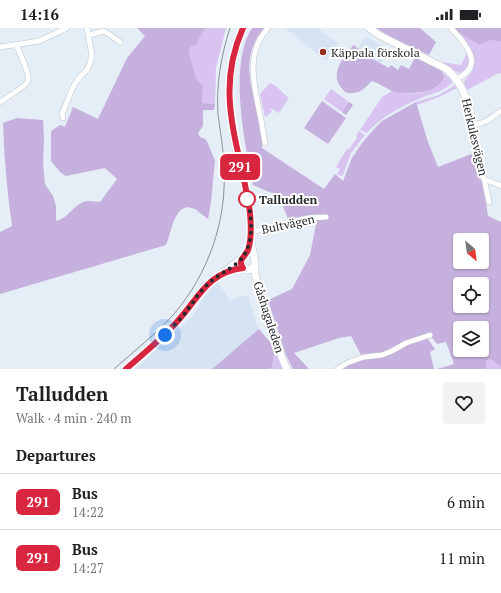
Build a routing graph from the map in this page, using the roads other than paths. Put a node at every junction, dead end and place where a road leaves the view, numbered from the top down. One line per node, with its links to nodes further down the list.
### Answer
1 (67, 28): 9 (street)
2 (87, 28): 7 (street)
3 (243, 28): 21 (main road, Gåshagaleden)
4 (268, 28): 16 (street)
5 (369, 28): 11 (main road, Herkulesvägen)
6 (451, 28): 11 (street)
7 (89, 35): 8 (street); 14 (street)
8 (120, 42)
9 (16, 44): 10 (street); 12 (street)
10 (0, 47)
11 (456, 80): 15 (main road, Herkulesvägen)
12 (0, 102)
13 (501, 111): 15 (street)
14 (63, 118)
15 (474, 128): 17 (street, Herkulesvägen)
16 (265, 143)
17 (484, 179): 18 (street); 19 (street, Herkulesvägen)
18 (501, 186)
19 (489, 202)
20 (326, 217): 21 (street, Bultvägen)
21 (250, 235): 22 (main road, Gåshagaleden); 23 (main road, Gåshagaleden)
22 (242, 258): 23 (main road); 24 (main road); 25 (main road)
23 (254, 260): 24 (main road); 26 (main road, Gåshagaleden)
24 (245, 269): 25 (main road); 26 (main road)
25 (221, 274): 28 (main road)
26 (264, 303): 29 (main road, Gåshagaleden)
27 (430, 335): 30 (street)
28 (126, 369)
29 (287, 369)
30 (338, 369)

